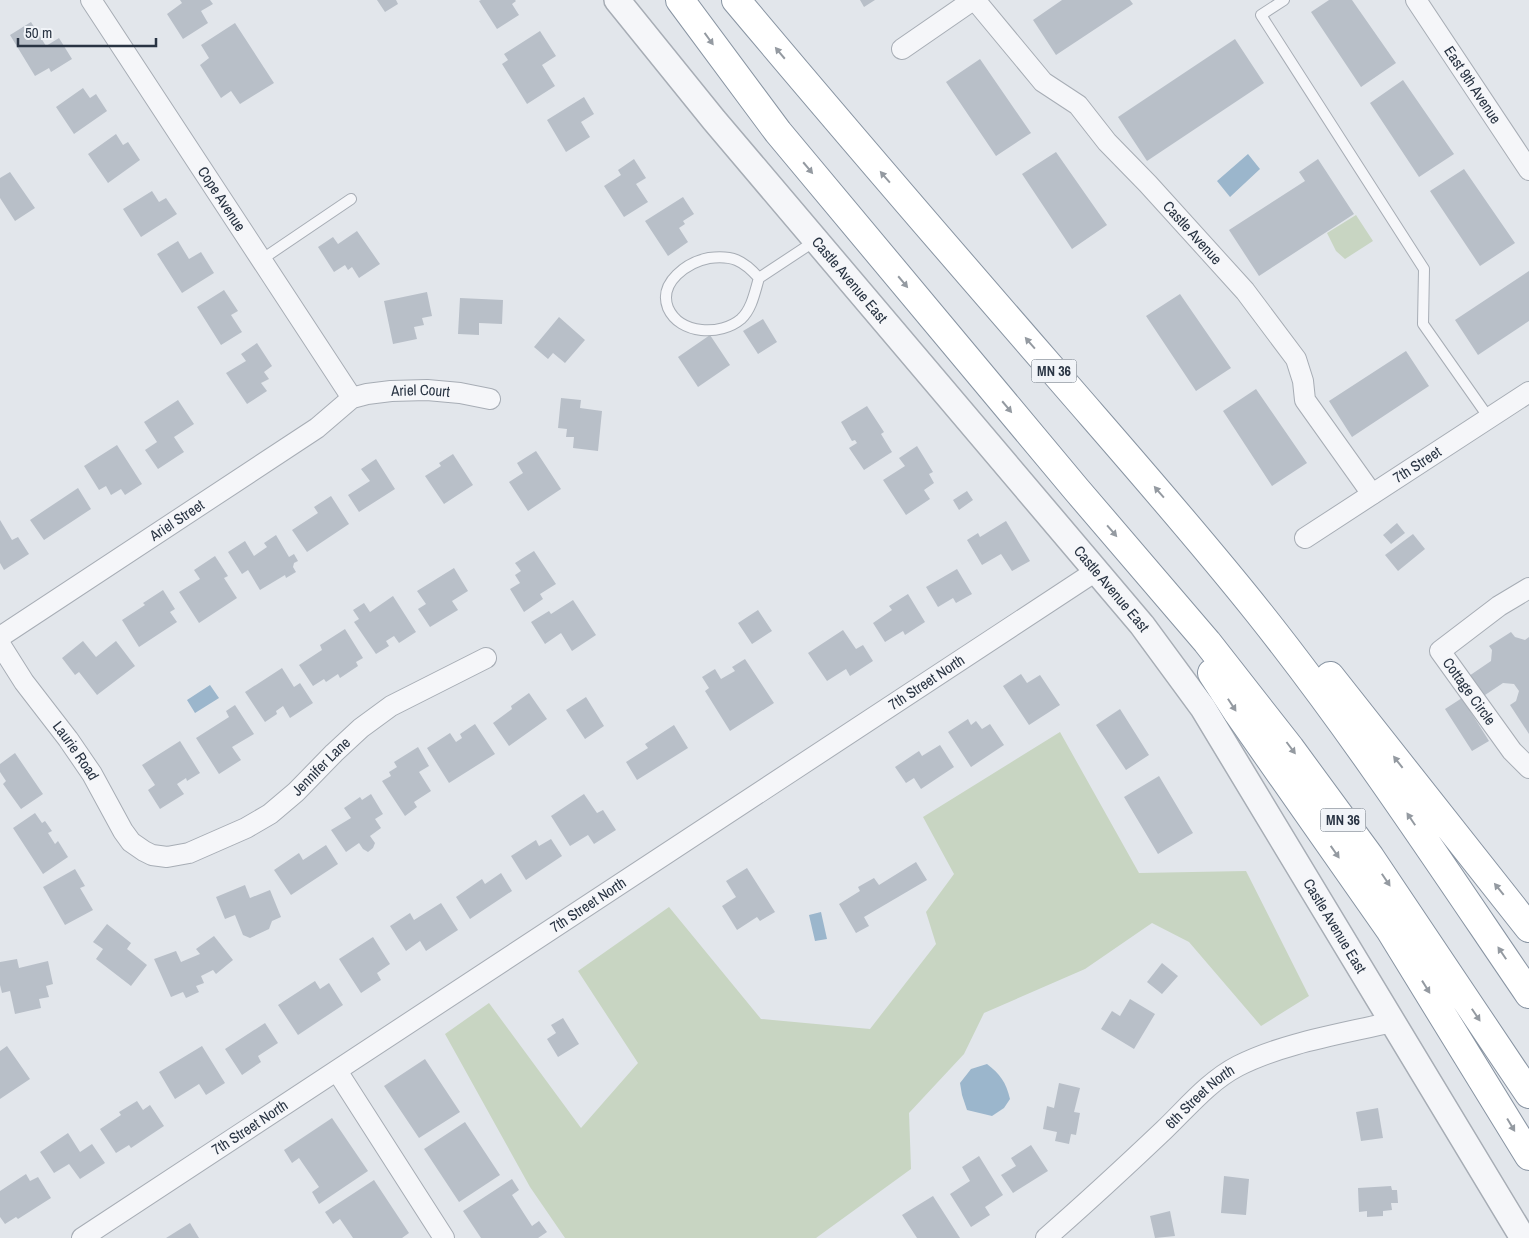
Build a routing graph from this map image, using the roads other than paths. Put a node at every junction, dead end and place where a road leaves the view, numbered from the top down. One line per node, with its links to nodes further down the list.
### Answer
1 (91, 0): 12 (street, Cope Avenue)
2 (618, 0): 11 (street, Castle Avenue East)
3 (680, 0): 21 (highway, MN 36, one-way to 21)
4 (736, 0): 19 (highway, MN 36, one-way to 4)
5 (1284, 0): 17 (lane)
6 (1416, 0): 9 (street, East 9th Avenue)
7 (965, 2): 8 (street); 18 (street, Castle Avenue)
8 (902, 49)
9 (1529, 170)
10 (351, 199): 12 (lane)
11 (816, 240): 13 (lane); 22 (street, Castle Avenue East)
12 (261, 260): 15 (street, Cope Avenue)
13 (758, 278): 13 (lane)
14 (1529, 392): 17 (street, 7th Street)
15 (352, 398): 16 (street, Ariel Court); 24 (street, Ariel Street)
16 (490, 399)
17 (1489, 418): 18 (street, 7th Street)
18 (1372, 494): 20 (street, 7th Street)
19 (1190, 530): 29 (highway, one-way to 19); 30 (highway, MN 36, one-way to 19)
20 (1305, 538)
21 (1139, 561): 33 (highway, MN 36, one-way to 33); 34 (highway, one-way to 34)
22 (1096, 571): 31 (street, Castle Avenue East); 32 (street, 7th Street North)
23 (1529, 588): 27 (street, Cottage Circle)
24 (0, 637)
25 (0, 644): 28 (street, Laurie Road)
26 (486, 658): 28 (street, Jennifer Lane)
27 (1529, 768)
28 (152, 855)
29 (1529, 928)
30 (1529, 994)
31 (1392, 1022): 37 (street, 6th Street North); 38 (street, Castle Avenue East)
32 (337, 1071): 35 (street, 7th Street North); 36 (street)
33 (1529, 1094)
34 (1529, 1156)
35 (90, 1236)
36 (444, 1238)
37 (1046, 1238)
38 (1523, 1238)

